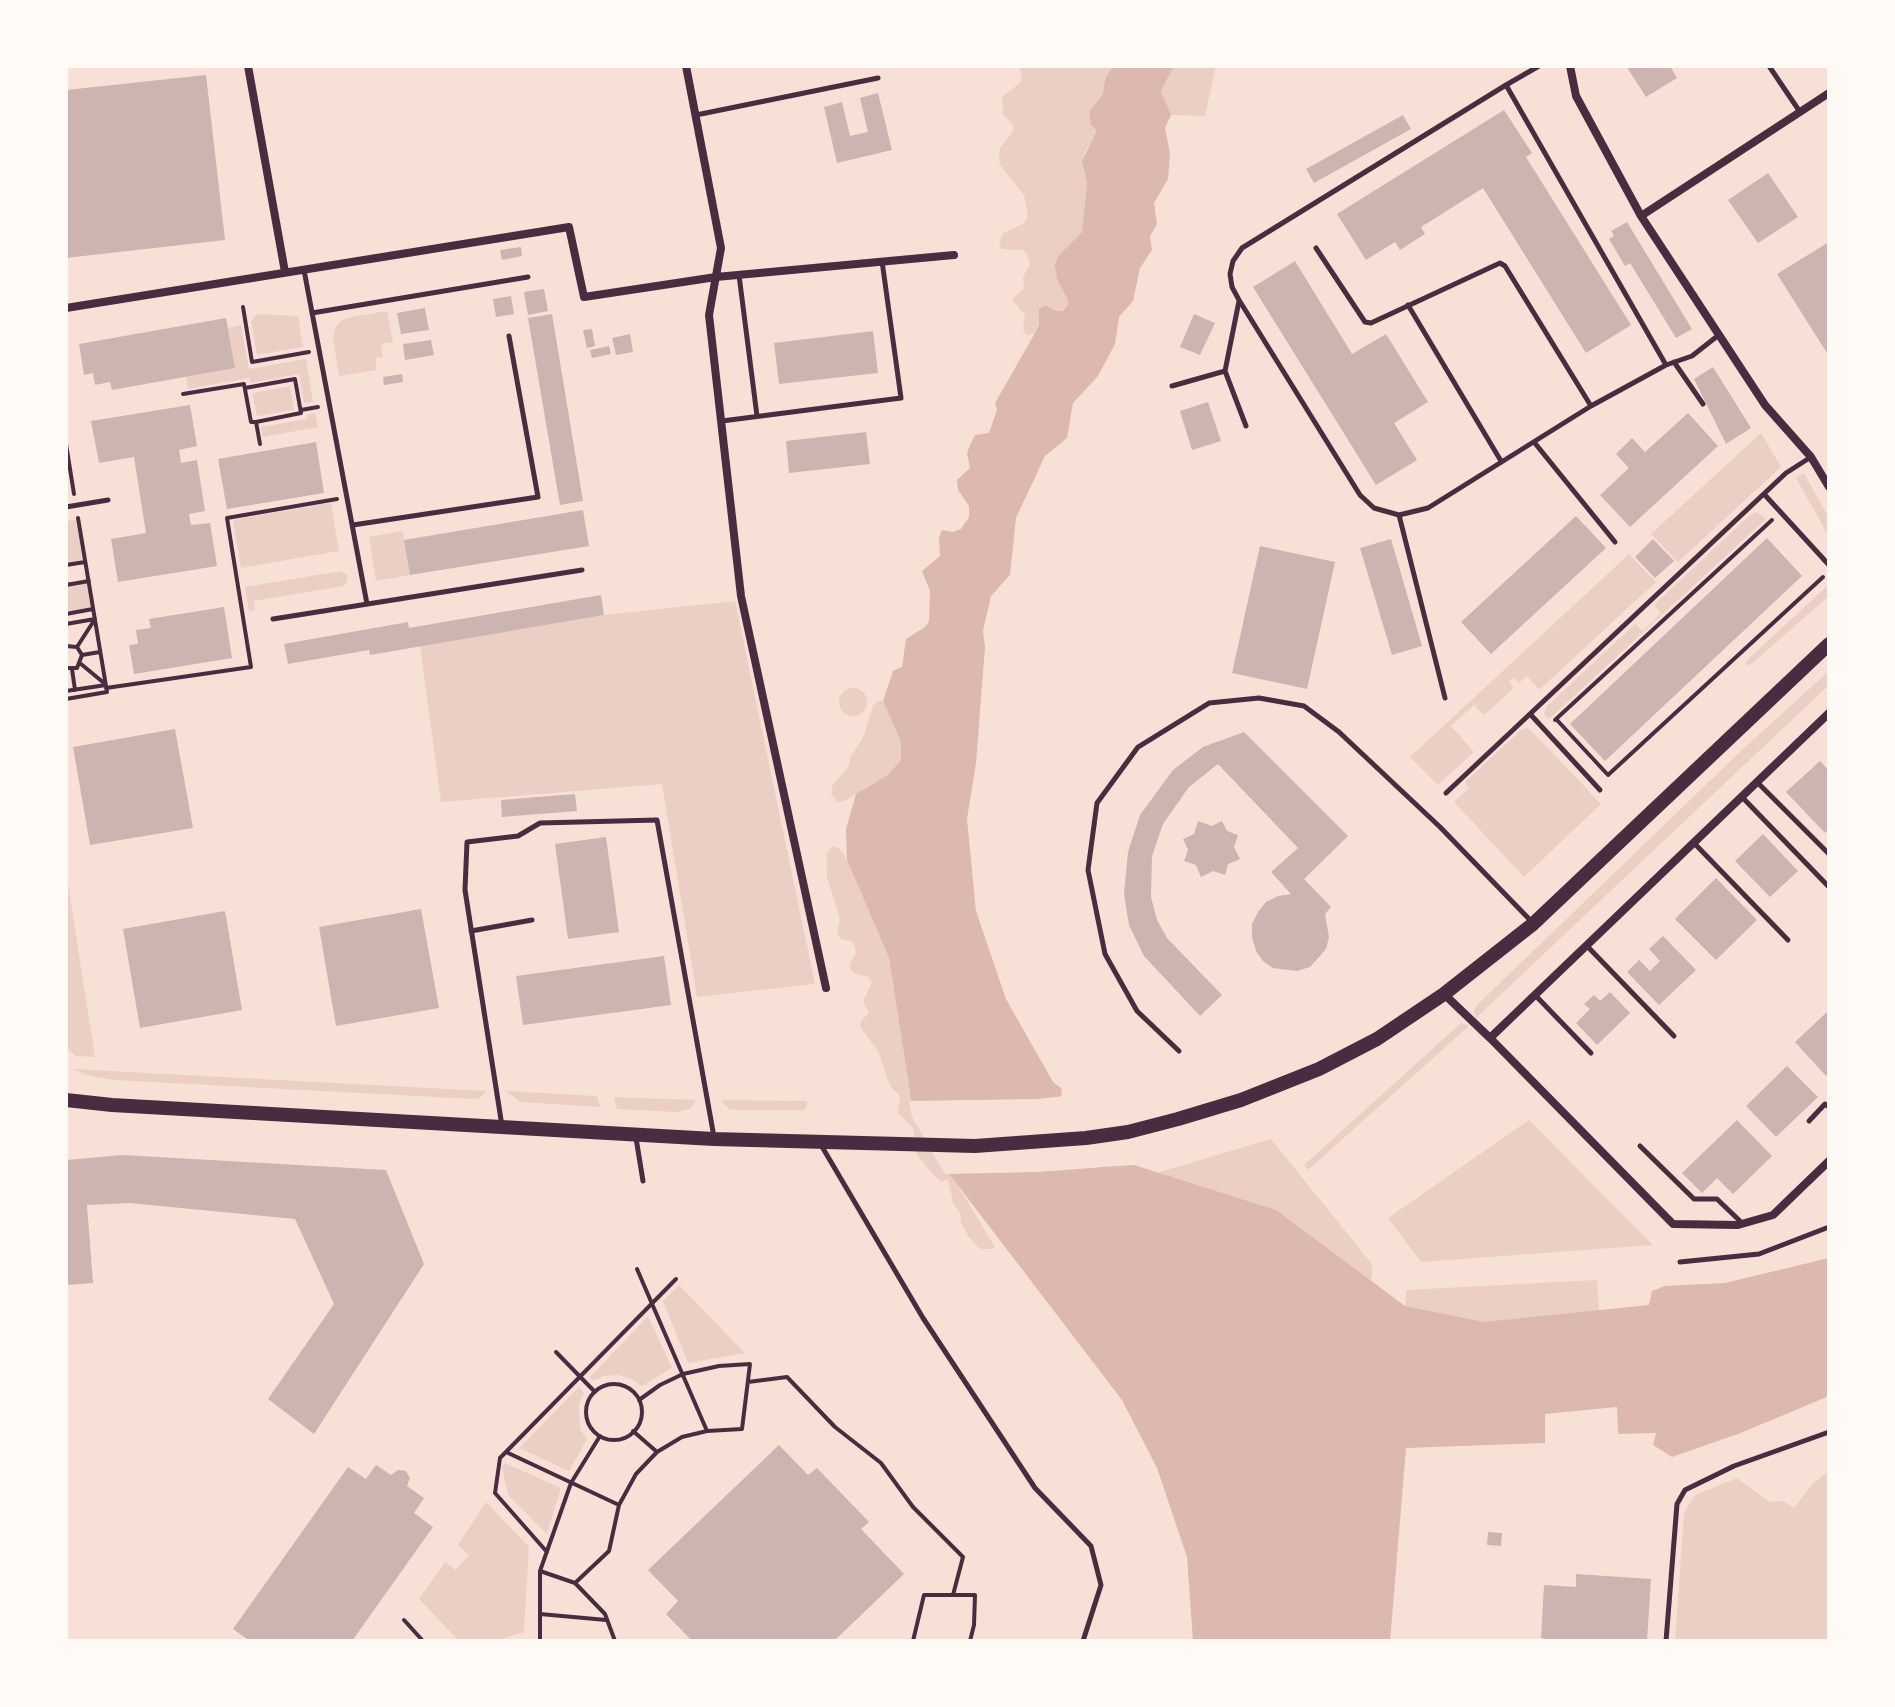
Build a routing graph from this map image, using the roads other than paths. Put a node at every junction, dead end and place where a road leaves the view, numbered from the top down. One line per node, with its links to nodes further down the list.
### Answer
1 (248, 66): 16 (street)
2 (686, 66): 10 (street)
3 (1539, 66): 7 (lane)
4 (1570, 66): 11 (street)
5 (1769, 66): 9 (lane)
6 (878, 78): 10 (lane)
7 (1506, 85): 20 (lane); 27 (lane)
8 (1829, 93): 9 (street)
9 (1800, 112): 11 (street)
10 (696, 115): 19 (street)
11 (1641, 216): 24 (street)
12 (1316, 248): 21 (lane)
13 (954, 255): 14 (street)
14 (882, 261): 17 (street); 32 (lane)
15 (304, 269): 16 (street); 19 (street); 23 (lane)
16 (285, 272): 22 (street)
17 (739, 275): 19 (street); 32 (lane)
18 (528, 277): 23 (lane)
19 (716, 277): 33 (street)
20 (1239, 300): 28 (lane); 42 (lane)
21 (1408, 305): 31 (lane); 37 (lane)
22 (66, 308)
23 (312, 313): 43 (lane)
24 (1721, 334): 26 (lane); 36 (street)
25 (509, 336): 43 (lane)
26 (1674, 362): 27 (lane); 30 (lane)
27 (1666, 365): 31 (lane)
28 (1225, 371): 29 (lane); 34 (lane)
29 (1172, 386)
30 (1703, 404)
31 (1591, 406): 35 (lane)
32 (757, 416): 33 (lane)
33 (722, 421): 65 (street)
34 (1246, 426)
35 (1534, 442): 37 (lane); 44 (lane)
36 (1811, 457): 38 (street); 39 (lane)
37 (1501, 461): 42 (lane)
38 (1829, 487)
39 (1764, 494): 45 (lane); 52 (lane)
40 (108, 500): 41 (lane)
41 (66, 507)
42 (1399, 515): 50 (lane)
43 (353, 525): 47 (lane)
44 (1615, 542)
45 (1829, 565)
46 (582, 570): 47 (lane)
47 (367, 604): 48 (lane)
48 (273, 619)
49 (1829, 644): 61 (main road)
50 (1445, 698)
51 (1829, 713): 53 (street)
52 (1531, 715): 54 (lane); 55 (lane)
53 (1757, 782): 56 (street); 58 (lane)
54 (1600, 790)
55 (1446, 793)
56 (1742, 797): 57 (street); 59 (lane)
57 (1694, 843): 63 (lane); 64 (street)
58 (1829, 854)
59 (1829, 887)
60 (532, 920): 62 (lane)
61 (1533, 924): 66 (main road); 70 (lane)
62 (471, 931): 77 (lane); 79 (lane)
63 (1788, 940)
64 (1587, 946): 67 (street); 68 (lane)
65 (826, 988)
66 (1444, 994): 69 (street); 80 (main road)
67 (1535, 995): 69 (street); 71 (lane)
68 (1674, 1036)
69 (1490, 1038): 84 (street)
70 (1179, 1051)
71 (1591, 1053)
72 (66, 1089): 74 (main road)
73 (66, 1100): 74 (main road)
74 (112, 1105): 77 (main road)
75 (1829, 1107): 76 (lane)
76 (1809, 1121)
77 (502, 1127): 78 (main road)
78 (635, 1135): 79 (main road); 83 (lane)
79 (714, 1139): 80 (main road)
80 (819, 1141): 88 (lane)
81 (1640, 1146): 84 (lane)
82 (1829, 1161): 84 (street)
83 (643, 1181)
84 (1742, 1223)
85 (1829, 1227): 86 (lane)
86 (1680, 1262)
87 (1829, 1432): 89 (lane)
88 (1083, 1641)
89 (1666, 1641)

